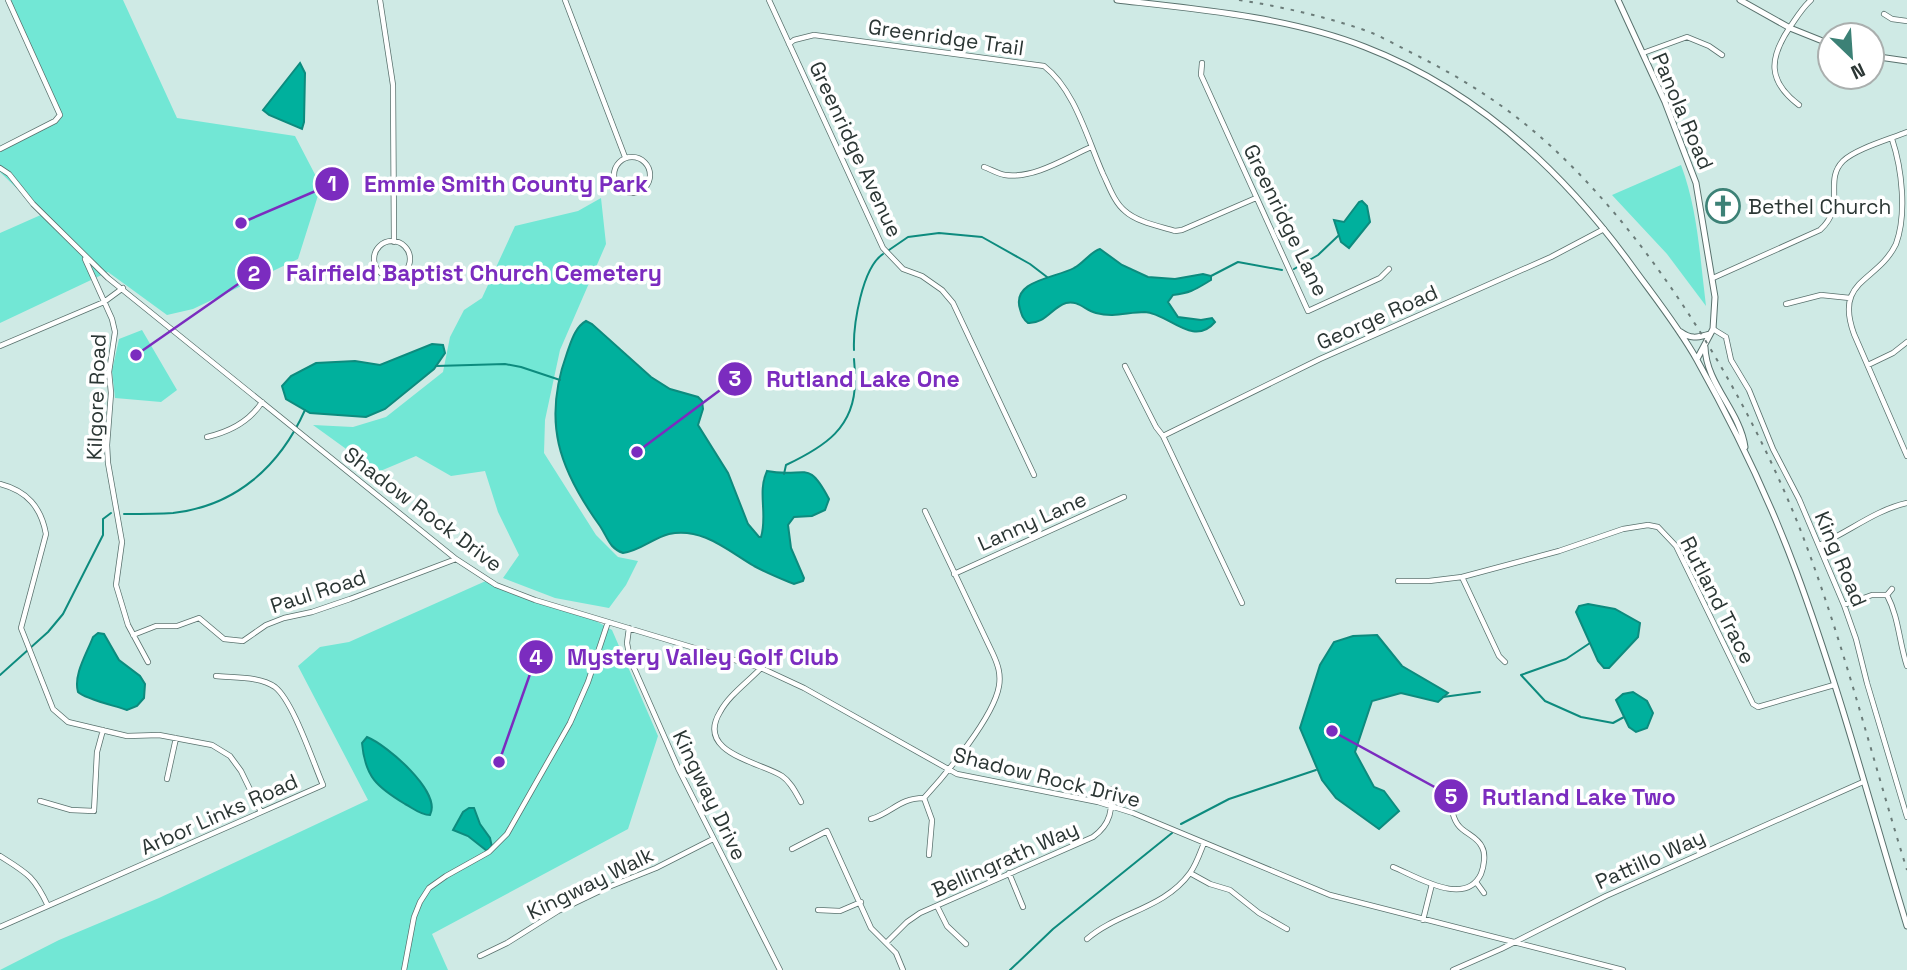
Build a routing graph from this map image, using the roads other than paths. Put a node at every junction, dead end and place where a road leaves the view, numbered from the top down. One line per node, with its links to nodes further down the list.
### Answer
1 (8, 0): 23 (street)
2 (380, 0): 29 (street)
3 (565, 0): 24 (street)
4 (769, 0): 13 (street, Greenridge Avenue)
5 (1117, 0): 28 (main road)
6 (1618, 0): 14 (main road, Panola Road)
7 (1740, 0): 11 (main road)
8 (1811, 0): 11 (street)
9 (1884, 14): 10 (street)
10 (1907, 21)
11 (1790, 28): 12 (main road); 19 (street)
12 (1816, 38)
13 (789, 44): 22 (street, Greenridge Trail); 50 (street, Greenridge Avenue)
14 (1643, 53): 15 (street); 32 (main road, Panola Road)
15 (1722, 55)
16 (1886, 58): 17 (main road)
17 (1907, 61)
18 (1202, 63): 27 (street, Greenridge Lane)
19 (1799, 105)
20 (1907, 132): 21 (street)
21 (1892, 139): 32 (street); 34 (street)
22 (1091, 147): 25 (street); 27 (street, Greenridge Trail)
23 (0, 149)
24 (625, 157): 24 (street)
25 (984, 167)
26 (0, 168): 30 (street, Shadow Rock Drive)
27 (1256, 198): 31 (street, Greenridge Lane)
28 (1605, 229): 37 (main road); 46 (street, George Road)
29 (394, 242): 29 (street)
30 (84, 257): 33 (street, Shadow Rock Drive); 35 (street, Kilgore Road)
31 (1389, 269)
32 (1713, 278): 38 (main road, Panola Road)
33 (123, 288): 35 (street); 45 (street, Shadow Rock Drive)
34 (1850, 298): 36 (street); 43 (street)
35 (104, 302): 40 (street); 66 (street, Kilgore Road)
36 (1786, 304)
37 (1678, 330): 38 (main road); 42 (main road)
38 (1712, 331): 41 (main road, Panola Road); 55 (street, King Road)
39 (1907, 342): 43 (street)
40 (0, 346)
41 (1705, 346): 42 (main road, Panola Road); 48 (main road)
42 (1697, 359): 48 (main road)
43 (1868, 365): 49 (street)
44 (1125, 366): 46 (street)
45 (262, 402): 47 (street); 56 (street, Shadow Rock Drive)
46 (1163, 436): 62 (street)
47 (207, 437)
48 (1746, 454): 72 (main road)
49 (1907, 456)
50 (1034, 475)
51 (0, 484): 73 (street)
52 (1124, 497): 57 (street, Lanny Lane)
53 (1907, 503): 55 (street)
54 (925, 511): 57 (street)
55 (1819, 545): 63 (street, King Road)
56 (456, 559): 64 (street, Shadow Rock Drive); 66 (street, Paul Road)
57 (954, 574): 75 (street)
58 (1462, 577): 59 (street, Rutland Trace); 68 (street); 72 (street, Rutland Trace)
59 (1398, 581)
60 (1892, 589): 61 (street)
61 (1887, 596): 63 (street); 69 (street)
62 (1242, 603)
63 (1844, 605): 85 (street, King Road)
64 (608, 622): 65 (street, Shadow Rock Drive); 112 (street)
65 (629, 628): 70 (street, Shadow Rock Drive); 87 (street, Kingway Drive)
66 (133, 635): 67 (street, Kilgore Road)
67 (148, 662)
68 (1505, 662)
69 (1907, 666)
70 (761, 668): 75 (street, Shadow Rock Drive); 82 (street)
71 (216, 676): 84 (street, Arbor Links Road)
72 (1833, 685): 77 (main road)
73 (103, 730): 74 (street); 81 (street)
74 (176, 738): 76 (street); 84 (street)
75 (949, 771): 79 (street); 83 (street, Shadow Rock Drive)
76 (167, 779)
77 (1863, 782): 104 (main road); 108 (street, Pattillo Way)
78 (1110, 789): 83 (street)
79 (924, 798): 86 (street); 90 (street)
80 (1450, 799): 95 (street)
81 (40, 801)
82 (801, 802)
83 (1113, 809): 88 (street, Shadow Rock Drive); 93 (street, Bellingrath Way)
84 (261, 812): 99 (street, Arbor Links Road)
85 (1907, 817)
86 (871, 819)
87 (713, 839): 111 (street, Kingway Walk); 113 (street, Kingway Drive)
88 (1204, 843): 94 (street); 103 (street, Shadow Rock Drive)
89 (792, 849): 98 (street)
90 (929, 855)
91 (0, 856): 99 (street)
92 (1393, 867): 96 (street)
93 (1009, 873): 100 (street, Bellingrath Way); 101 (street)
94 (1190, 873): 106 (street); 107 (street)
95 (1476, 882): 96 (street); 97 (street)
96 (1432, 884): 103 (street)
97 (1484, 893)
98 (861, 902): 102 (street); 109 (street)
99 (48, 906): 105 (street, Arbor Links Road)
100 (937, 906): 109 (street, Bellingrath Way); 110 (street)
101 (1023, 907)
102 (818, 909)
103 (1423, 919): 108 (street, Shadow Rock Drive)
104 (1907, 926)
105 (0, 927)
106 (1287, 929)
107 (1087, 939)
108 (1512, 942): 115 (street, Pattillo Way); 116 (street, Shadow Rock Drive)
109 (886, 943): 114 (street)
110 (966, 944)
111 (481, 956)
112 (404, 970)
113 (780, 970)
114 (903, 970)
115 (1452, 970)
116 (1623, 970)

